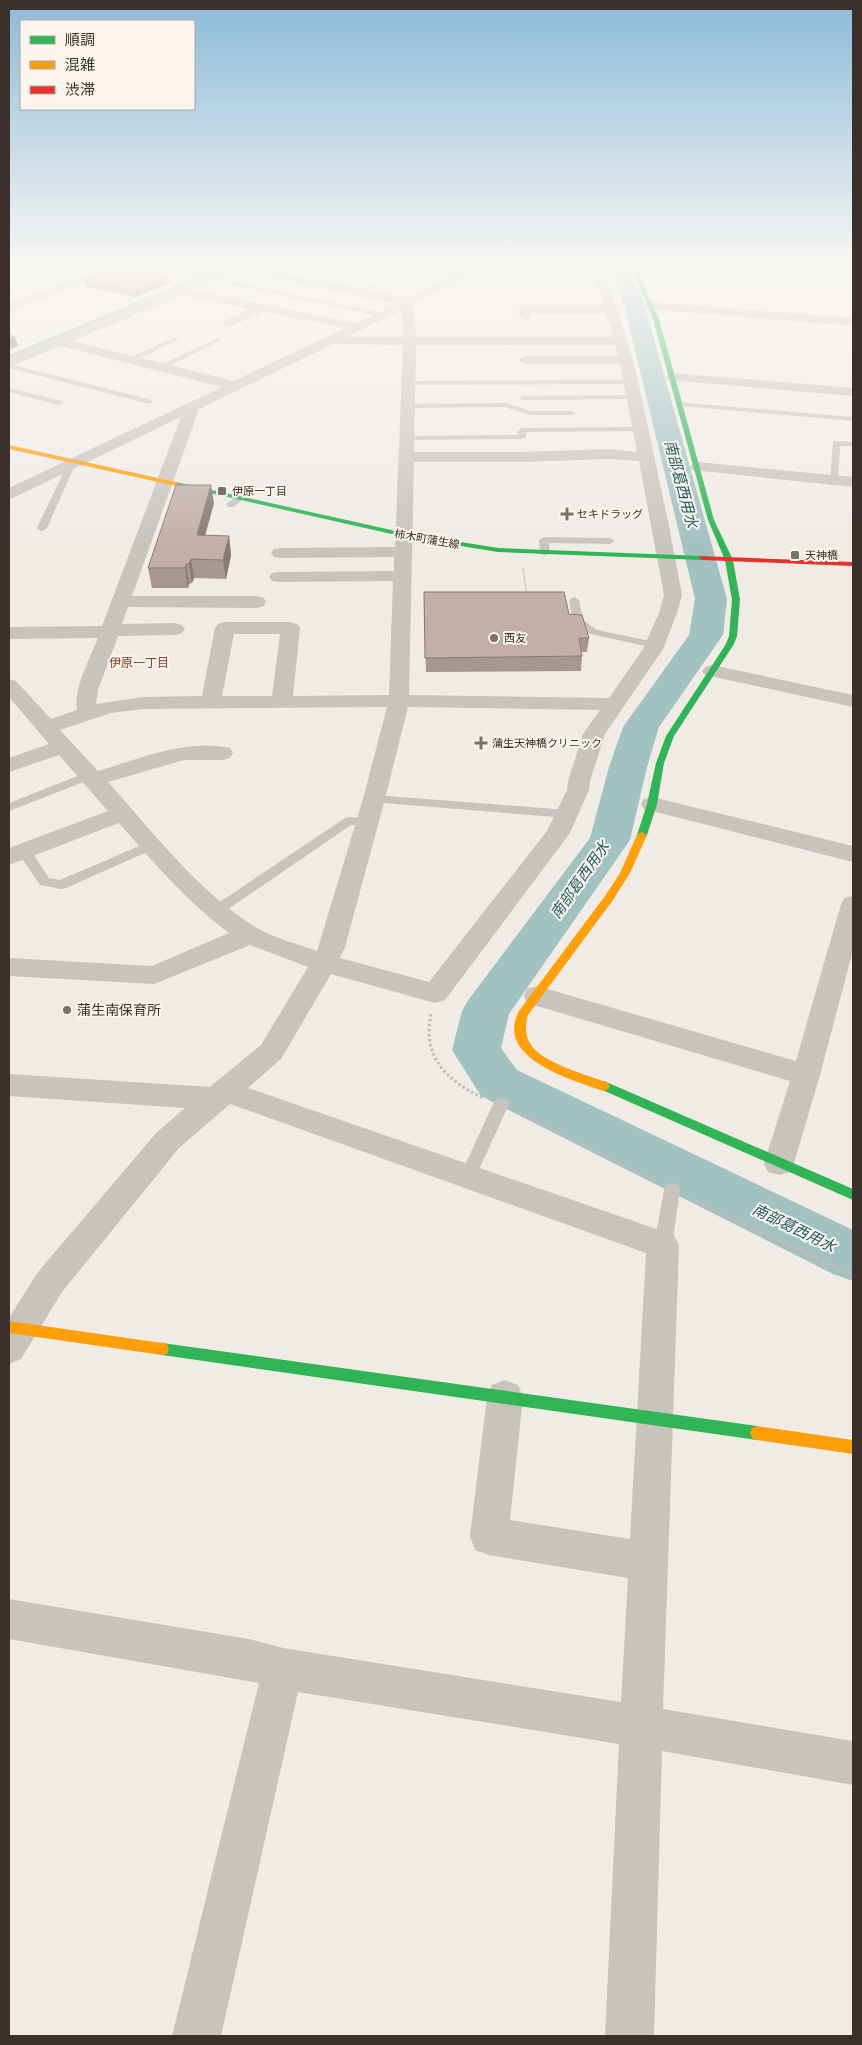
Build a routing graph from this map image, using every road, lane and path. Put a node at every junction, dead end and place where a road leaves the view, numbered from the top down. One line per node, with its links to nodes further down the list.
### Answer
1 (24, 357): 11 (street)
2 (120, 357): 8 (street)
3 (136, 357): 8 (lane)
4 (181, 357): 12 (lane)
5 (294, 357): 18 (street)
6 (414, 357): 17 (street)
7 (667, 357): 13 (street)
8 (130, 360): 12 (street)
9 (507, 360): 10 (street)
10 (626, 360): 15 (street)
11 (9, 364): 16 (lane)
12 (160, 367): 14 (street); 18 (street)
13 (672, 377): 22 (street); 28 (street)
14 (137, 378)
15 (631, 382): 17 (lane); 23 (street)
16 (74, 383): 19 (lane); 26 (lane)
17 (407, 383): 29 (street)
18 (237, 386): 30 (street)
19 (65, 387)
20 (9, 390): 24 (lane)
21 (57, 390): 24 (lane)
22 (853, 392)
23 (633, 397): 25 (lane); 33 (street)
24 (39, 398): 27 (lane)
25 (523, 398)
26 (149, 402)
27 (58, 403)
28 (680, 404): 32 (lane); 40 (street)
29 (407, 406): 31 (lane); 34 (street)
30 (192, 407): 39 (street); 43 (street)
31 (572, 413)
32 (853, 419)
33 (640, 429): 34 (lane); 38 (street)
34 (407, 438): 37 (street)
35 (853, 444): 41 (lane)
36 (9, 447): 39 (street, 柿木町蒲生線)
37 (407, 457): 38 (street); 49 (street)
38 (646, 457): 50 (street)
39 (73, 463): 43 (street, 柿木町蒲生線); 44 (street); 45 (lane)
40 (698, 467): 41 (street); 51 (street)
41 (834, 480): 42 (street)
42 (853, 482)
43 (166, 483): 49 (street, 柿木町蒲生線); 57 (street)
44 (9, 494)
45 (42, 528)
46 (610, 541): 48 (lane)
47 (280, 552): 49 (street)
48 (545, 553): 49 (street, 柿木町蒲生線); 50 (street, 柿木町蒲生線)
49 (403, 554): 54 (street); 65 (street)
50 (670, 558): 51 (street, 柿木町蒲生線); 62 (street)
51 (725, 560): 52 (street, 柿木町蒲生線); 63 (street)
52 (853, 564)
53 (523, 567): 55 (path)
54 (278, 576)
55 (527, 596)
56 (574, 600): 62 (lane)
57 (120, 601): 58 (street); 60 (street)
58 (257, 602)
59 (175, 630): 60 (street)
60 (109, 631): 61 (street); 70 (street)
61 (9, 633)
62 (654, 645): 69 (street)
63 (712, 671): 66 (street); 76 (street)
64 (12, 692): 71 (street)
65 (399, 701): 68 (street); 69 (street); 78 (street)
66 (853, 701)
67 (211, 702): 68 (street); 68 (street); 70 (street)
68 (282, 702)
69 (616, 704): 80 (street)
70 (88, 713): 71 (street)
71 (47, 727): 72 (street)
72 (63, 746): 74 (street); 75 (street)
73 (222, 753): 75 (street)
74 (9, 765)
75 (91, 777): 77 (lane); 79 (street)
76 (652, 804): 83 (street); 90 (street)
77 (9, 807)
78 (370, 811): 80 (lane); 85 (lane); 87 (street)
79 (123, 813): 81 (street); 82 (street)
80 (568, 814): 89 (street)
81 (151, 845): 82 (lane); 85 (street)
82 (16, 854)
83 (853, 854)
84 (853, 904): 91 (street)
85 (216, 910): 86 (street)
86 (249, 935): 87 (street); 88 (street)
87 (324, 963): 89 (street); 93 (street)
88 (9, 967)
89 (435, 993): 94 (path)
90 (537, 996): 91 (street); 95 (street)
91 (806, 1075): 95 (street)
92 (9, 1085): 93 (street)
93 (222, 1096): 96 (street); 101 (street)
94 (501, 1104): 96 (lane); 97 (path)
95 (779, 1163): 98 (street)
96 (468, 1176): 99 (street)
97 (672, 1190): 99 (lane); 100 (path)
98 (853, 1195)
99 (663, 1245): 103 (street)
100 (853, 1275)
101 (13, 1334): 102 (street)
102 (505, 1397): 103 (street); 105 (street)
103 (656, 1419): 104 (street); 105 (street)
104 (853, 1447)
105 (649, 1562): 108 (street)
106 (9, 1619): 107 (street)
107 (283, 1669): 108 (street); 110 (street)
108 (641, 1726): 109 (street); 111 (street)
109 (853, 1763)
110 (196, 2036)
111 (630, 2036)

